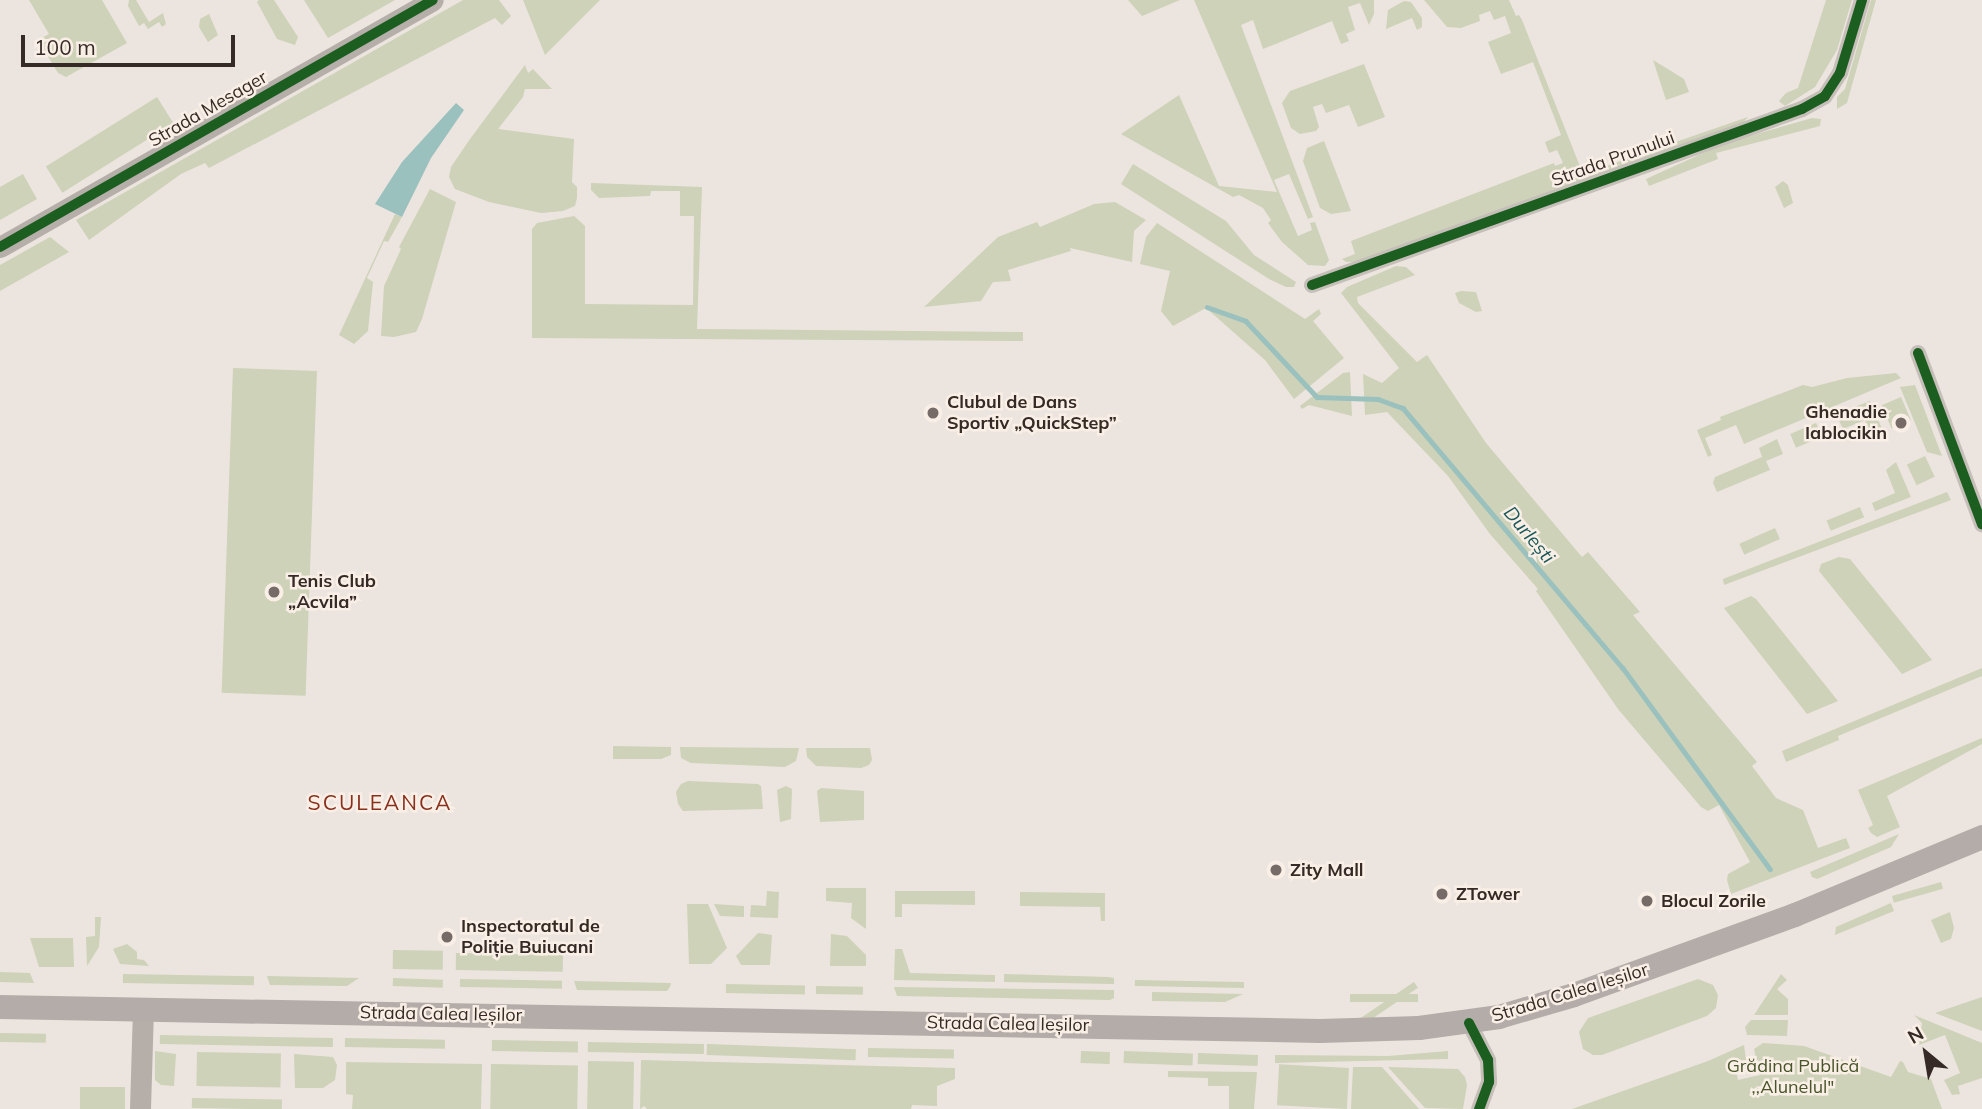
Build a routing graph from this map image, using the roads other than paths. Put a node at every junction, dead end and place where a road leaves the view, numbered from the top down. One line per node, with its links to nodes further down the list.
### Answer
1 (433, 0): 3 (street, Strada Mesager)
2 (1862, 0): 4 (street, Strada Prunului)
3 (0, 247)
4 (1312, 285)
5 (1919, 353): 6 (street)
6 (1982, 524)
7 (1982, 837): 10 (main road, Strada Calea Ieșilor)
8 (0, 1007): 9 (main road, Strada Calea Ieșilor)
9 (143, 1008): 10 (main road, Strada Calea Ieșilor); 11 (street)
10 (1469, 1023): 12 (street)
11 (139, 1109)
12 (1479, 1109)

